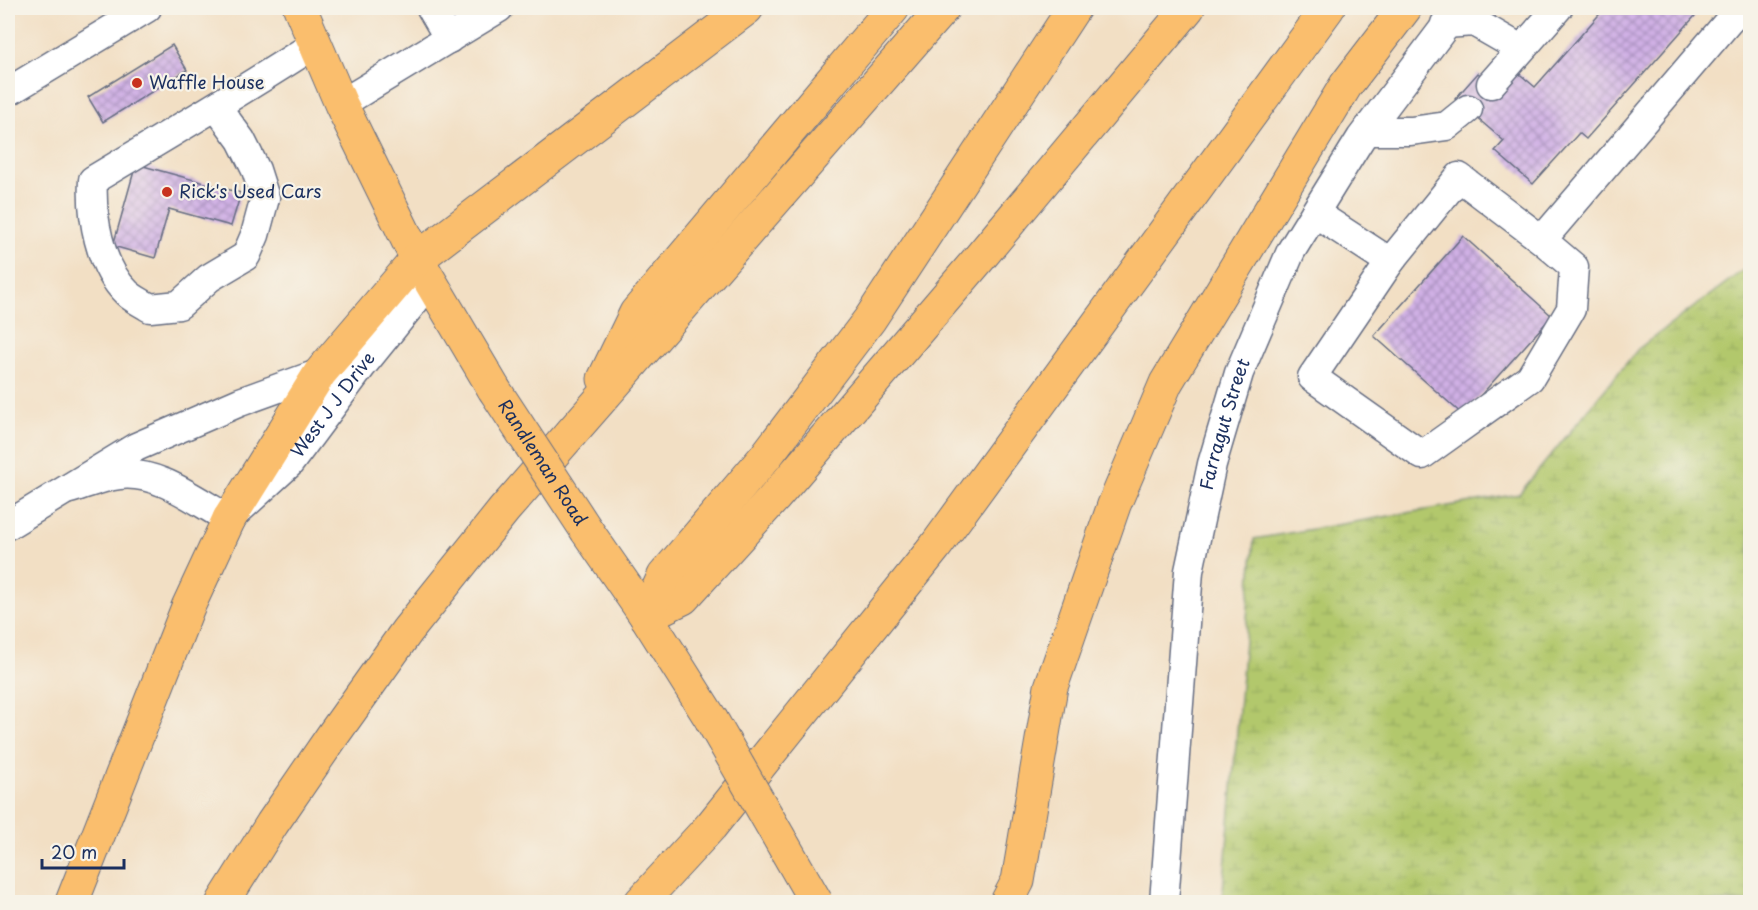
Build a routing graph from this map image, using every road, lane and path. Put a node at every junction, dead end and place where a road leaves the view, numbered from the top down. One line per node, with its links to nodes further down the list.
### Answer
1 (147, 8): 19 (street)
2 (300, 8): 16 (main road, Randleman Road)
3 (431, 8): 15 (street)
4 (499, 8): 15 (street)
5 (747, 8): 27 (main road)
6 (893, 8): 29 (main road)
7 (943, 8): 29 (main road)
8 (1074, 8): 33 (main road)
9 (1188, 8): 33 (main road)
10 (1328, 8): 37 (main road)
11 (1405, 8): 34 (main road)
12 (1558, 8): 17 (street)
13 (1740, 8): 25 (street)
14 (1452, 16): 17 (street); 23 (street, Farragut Street)
15 (449, 39): 20 (street)
16 (315, 44): 20 (main road, Randleman Road); 21 (street)
17 (1521, 49): 18 (street)
18 (1491, 84)
19 (8, 92)
20 (341, 104): 27 (main road, Randleman Road)
21 (216, 106): 21 (street)
22 (1468, 110): 23 (street)
23 (1367, 131): 24 (street, Farragut Street)
24 (1315, 213): 26 (street); 39 (street, Farragut Street)
25 (1542, 240): 26 (street); 26 (street)
26 (1389, 262)
27 (423, 270): 28 (main road, West J J Drive); 31 (street, West J J Drive); 33 (main road, Randleman Road, bridge)
28 (320, 373): 30 (street, West J J Drive); 31 (main road, West J J Drive)
29 (590, 408): 36 (main road)
30 (70, 489): 31 (street, West J J Drive); 32 (street, West J J Drive)
31 (229, 519): 35 (main road)
32 (8, 525)
33 (646, 616): 38 (main road, Randleman Road, bridge)
34 (1013, 895)
35 (72, 903)
36 (223, 903)
37 (641, 903)
38 (816, 903)
39 (1164, 903)

